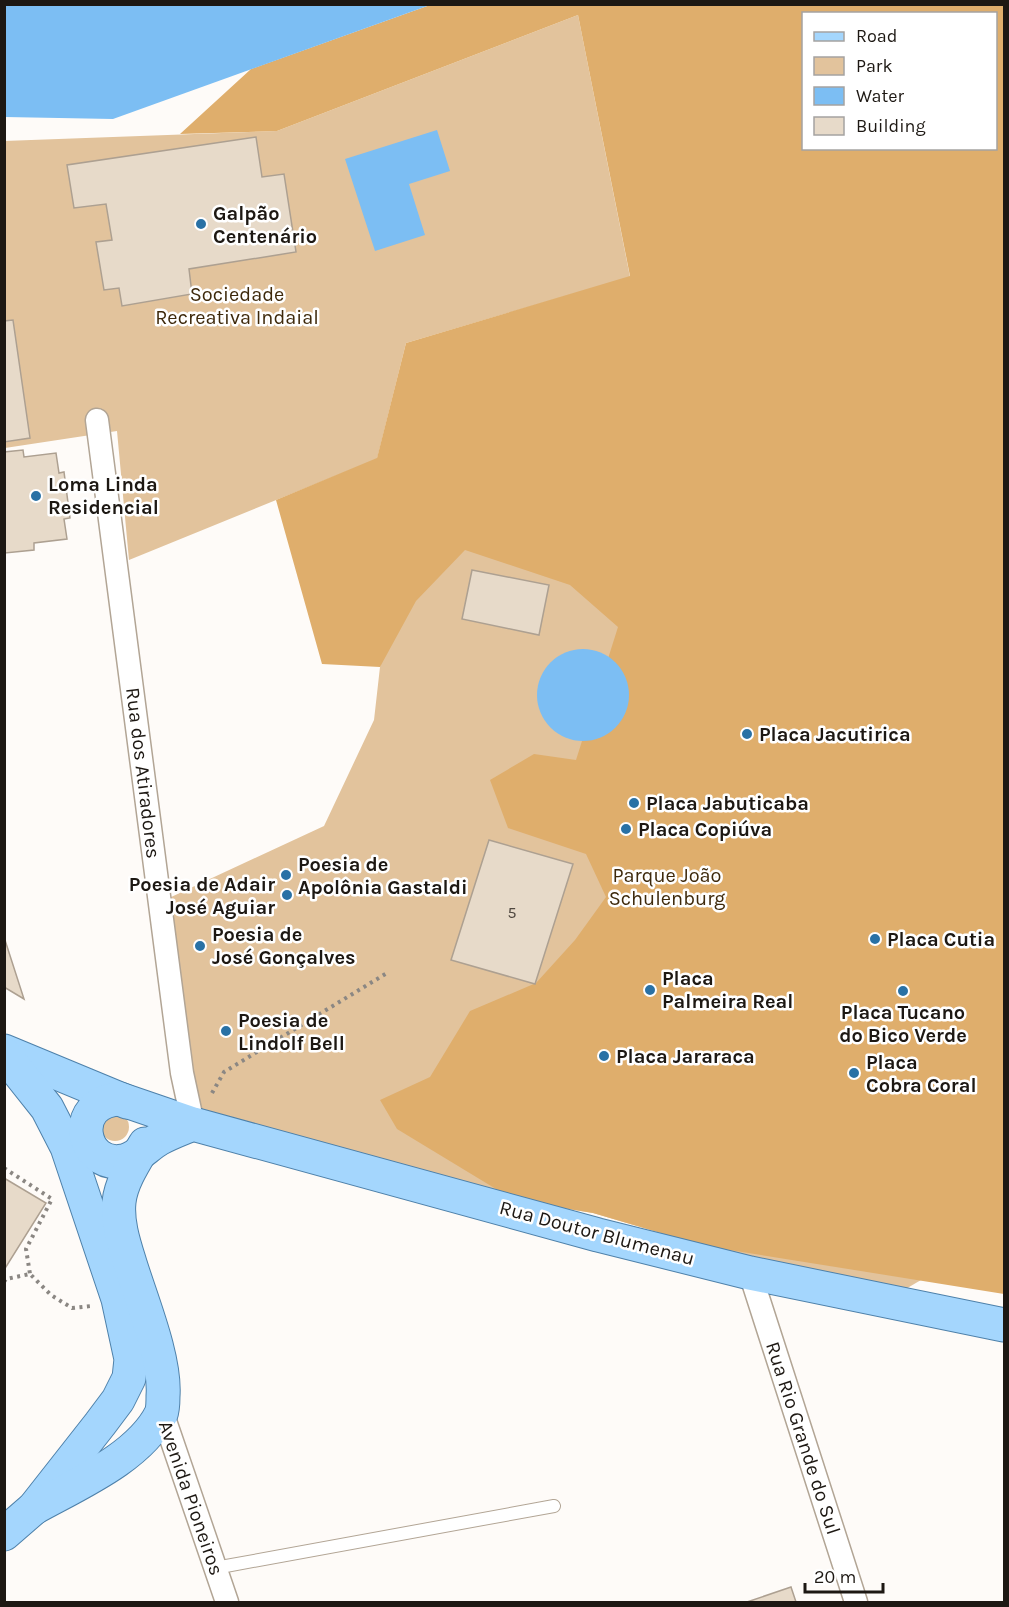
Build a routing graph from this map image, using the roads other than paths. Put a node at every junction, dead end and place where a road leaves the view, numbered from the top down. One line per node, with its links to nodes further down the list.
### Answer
1 (97, 420): 4 (street, Rua dos Atiradores)
2 (4, 1053): 3 (main road); 10 (main road)
3 (120, 1099): 4 (main road, Rua Doutor Blumenau); 5 (main road); 5 (main road)
4 (193, 1124): 5 (main road); 6 (main road, Rua Doutor Blumenau)
5 (141, 1151): 8 (main road, Avenida Pioneiros)
6 (750, 1273): 7 (main road, Rua Doutor Blumenau); 14 (street, Rua Rio Grande do Sul)
7 (1005, 1325)
8 (162, 1412): 10 (main road); 12 (street, Avenida Pioneiros)
9 (554, 1506): 12 (lane)
10 (34, 1508): 11 (main road)
11 (4, 1534)
12 (215, 1568): 13 (street, Avenida Pioneiros)
13 (227, 1602)
14 (856, 1602)

